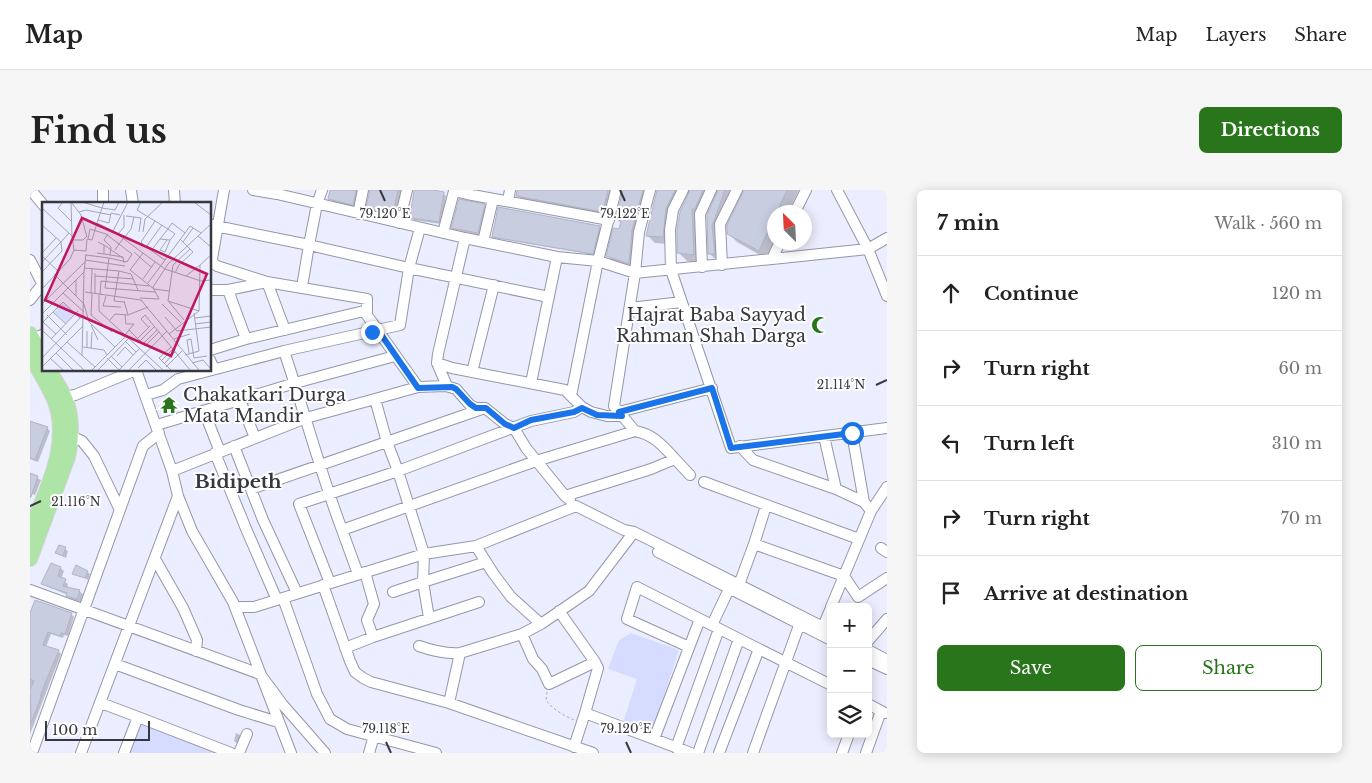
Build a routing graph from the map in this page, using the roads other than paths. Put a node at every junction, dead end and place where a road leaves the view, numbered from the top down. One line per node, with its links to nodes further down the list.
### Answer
1 (31, 190): 20 (street)
2 (224, 190): 26 (street)
3 (253, 190): 16 (street)
4 (322, 190): 21 (street)
5 (363, 190): 23 (street)
6 (406, 190): 25 (street)
7 (453, 190): 17 (street); 28 (street)
8 (510, 190): 19 (street)
9 (616, 190): 24 (street)
10 (650, 190): 43 (street)
11 (683, 190): 42 (street)
12 (711, 190): 40 (street)
13 (737, 190): 39 (street)
14 (806, 190): 22 (street)
15 (837, 190): 34 (street)
16 (278, 192): 21 (street)
17 (468, 192): 18 (street)
18 (493, 198): 19 (street); 31 (street)
19 (508, 201): 24 (street)
20 (42, 204)
21 (317, 204): 23 (street); 32 (street)
22 (798, 205)
23 (358, 214): 25 (street)
24 (609, 220): 38 (street)
25 (399, 223): 27 (street)
26 (213, 225): 32 (street); 46 (street)
27 (420, 228): 28 (street); 41 (street)
28 (443, 233): 29 (street)
29 (465, 238): 31 (street); 44 (street)
30 (887, 238): 34 (street)
31 (483, 242): 35 (street)
32 (310, 245): 41 (street); 49 (street)
33 (776, 250): 36 (street)
34 (868, 250): 36 (street); 52 (street)
35 (557, 257): 38 (street); 53 (street)
36 (772, 259): 39 (street)
37 (30, 260): 45 (street)
38 (598, 261): 43 (street); 81 (street)
39 (722, 264): 40 (street)
40 (702, 267): 42 (street)
41 (409, 268): 44 (street); 59 (street)
42 (671, 270): 43 (street); 55 (street)
43 (635, 273): 56 (street)
44 (456, 277): 48 (street); 67 (street)
45 (42, 281)
46 (267, 282): 49 (street); 51 (street); 58 (street)
47 (42, 284): 54 (street)
48 (494, 285): 53 (street); 73 (street)
49 (302, 288): 57 (street)
50 (211, 290): 51 (street)
51 (228, 290): 61 (street)
52 (887, 296)
53 (549, 297): 76 (street)
54 (30, 300)
55 (682, 302): 56 (street); 79 (street)
56 (630, 308): 88 (street)
57 (366, 314): 58 (street); 59 (street)
58 (285, 330): 61 (street)
59 (378, 330): 63 (street); 66 (street)
60 (36, 336): 64 (main road)
61 (246, 339): 62 (street)
62 (211, 350)
63 (284, 350): 68 (street); 75 (street)
64 (42, 353)
65 (30, 355): 82 (main road)
66 (396, 356): 75 (street); 78 (street)
67 (437, 363): 73 (street); 77 (street)
68 (212, 364)
69 (49, 371): 82 (main road)
70 (134, 371): 82 (street)
71 (136, 371): 80 (street)
72 (189, 371): 74 (street)
73 (472, 372): 76 (street)
74 (176, 375): 80 (street)
75 (295, 383): 84 (street); 89 (street)
76 (531, 383): 81 (street)
77 (447, 386): 78 (street); 85 (street)
78 (418, 388): 83 (street)
79 (712, 388): 88 (street); 100 (street)
80 (146, 395): 92 (street)
81 (571, 396): 86 (street)
82 (60, 398): 95 (main road); 122 (main road)
83 (375, 399): 89 (street); 98 (street)
84 (240, 400): 87 (street); 97 (street)
85 (486, 408): 90 (street); 98 (street)
86 (582, 408): 88 (street); 90 (street)
87 (204, 411): 92 (street); 101 (street)
88 (621, 414): 93 (street)
89 (306, 418): 97 (street); 104 (street)
90 (514, 428): 103 (street); 106 (street)
91 (887, 428): 94 (street)
92 (158, 429): 105 (street); 119 (street)
93 (635, 431): 102 (street); 103 (street)
94 (852, 433): 96 (street); 115 (street)
95 (71, 436): 119 (street); 128 (main road)
96 (824, 436): 100 (street); 111 (street)
97 (255, 438): 99 (street)
98 (387, 442): 104 (street); 106 (street)
99 (234, 446): 101 (street); 110 (street)
100 (740, 446): 111 (street)
101 (217, 453): 105 (street); 140 (street)
102 (675, 459): 107 (street); 114 (street)
103 (536, 461): 114 (street); 118 (street)
104 (319, 465): 110 (street); 112 (street)
105 (172, 470): 113 (street)
106 (398, 471): 112 (street); 118 (street)
107 (690, 476)
108 (704, 482): 117 (street)
109 (887, 487): 120 (street)
110 (251, 488): 139 (street)
111 (836, 489): 115 (street)
112 (328, 494): 121 (street); 135 (street)
113 (178, 496): 129 (street); 143 (street)
114 (565, 496): 116 (street)
115 (864, 502): 120 (street)
116 (576, 506): 123 (street); 126 (street)
117 (766, 506): 124 (street); 125 (street)
118 (408, 507): 121 (street); 127 (street)
119 (120, 510): 144 (street)
120 (871, 511): 124 (street)
121 (342, 530): 131 (street)
122 (30, 531)
123 (629, 533): 136 (street); 145 (street)
124 (859, 539): 132 (street)
125 (754, 544): 132 (street); 136 (street)
126 (476, 546): 127 (street); 130 (street)
127 (424, 554): 131 (street); 134 (street)
128 (30, 559)
129 (155, 559): 151 (street); 162 (street)
130 (486, 562): 134 (street); 150 (street)
131 (362, 573): 135 (street); 156 (street)
132 (844, 576): 133 (street); 142 (street)
133 (887, 578)
134 (423, 582): 138 (street); 146 (street)
135 (327, 584): 139 (street); 160 (street)
136 (735, 589): 149 (street); 152 (street)
137 (30, 590): 144 (street)
138 (393, 592)
139 (296, 594): 140 (street)
140 (280, 599): 143 (street); 181 (street)
141 (479, 602): 146 (street)
142 (833, 603)
143 (235, 607): 171 (street)
144 (85, 610): 151 (street); 187 (street)
145 (559, 611): 150 (street); 166 (street)
146 (429, 618): 156 (street)
147 (700, 618): 152 (street); 159 (street); 159 (street)
148 (887, 619): 155 (street)
149 (801, 620): 153 (street); 168 (street)
150 (541, 624): 154 (street)
151 (129, 626): 162 (street); 169 (street)
152 (716, 627): 157 (street); 184 (street)
153 (824, 631)
154 (522, 634): 164 (street); 166 (street)
155 (872, 636)
156 (373, 637): 160 (street)
157 (739, 639): 161 (street); 197 (street)
158 (419, 646): 164 (street)
159 (689, 647): 183 (street)
160 (345, 648): 174 (street)
161 (759, 649): 168 (street); 198 (street)
162 (196, 651): 171 (street)
163 (872, 652): 165 (street)
164 (460, 653): 174 (street)
165 (887, 660)
166 (595, 662): 178 (street)
167 (872, 662): 170 (street)
168 (786, 663): 172 (street); 199 (street)
169 (115, 664): 173 (street); 179 (street)
170 (887, 669)
171 (260, 674): 179 (street); 192 (street)
172 (827, 683)
173 (100, 703): 177 (street); 188 (street)
174 (449, 703): 185 (street)
175 (872, 706): 176 (street)
176 (884, 712): 201 (street)
177 (138, 717): 189 (street); 190 (street)
178 (583, 718): 183 (street); 185 (street)
179 (278, 722): 186 (street)
180 (246, 734): 191 (street)
181 (374, 736): 193 (street); 194 (street)
182 (848, 738): 200 (street)
183 (654, 740): 184 (street)
184 (676, 748): 196 (street)
185 (579, 750): 195 (street)
186 (289, 752)
187 (32, 753)
188 (81, 753)
189 (124, 753)
190 (231, 753)
191 (239, 753)
192 (325, 753)
193 (370, 753)
194 (436, 753)
195 (593, 753)
196 (691, 753)
197 (698, 753)
198 (719, 753)
199 (752, 753)
200 (842, 753)
201 (866, 753)

